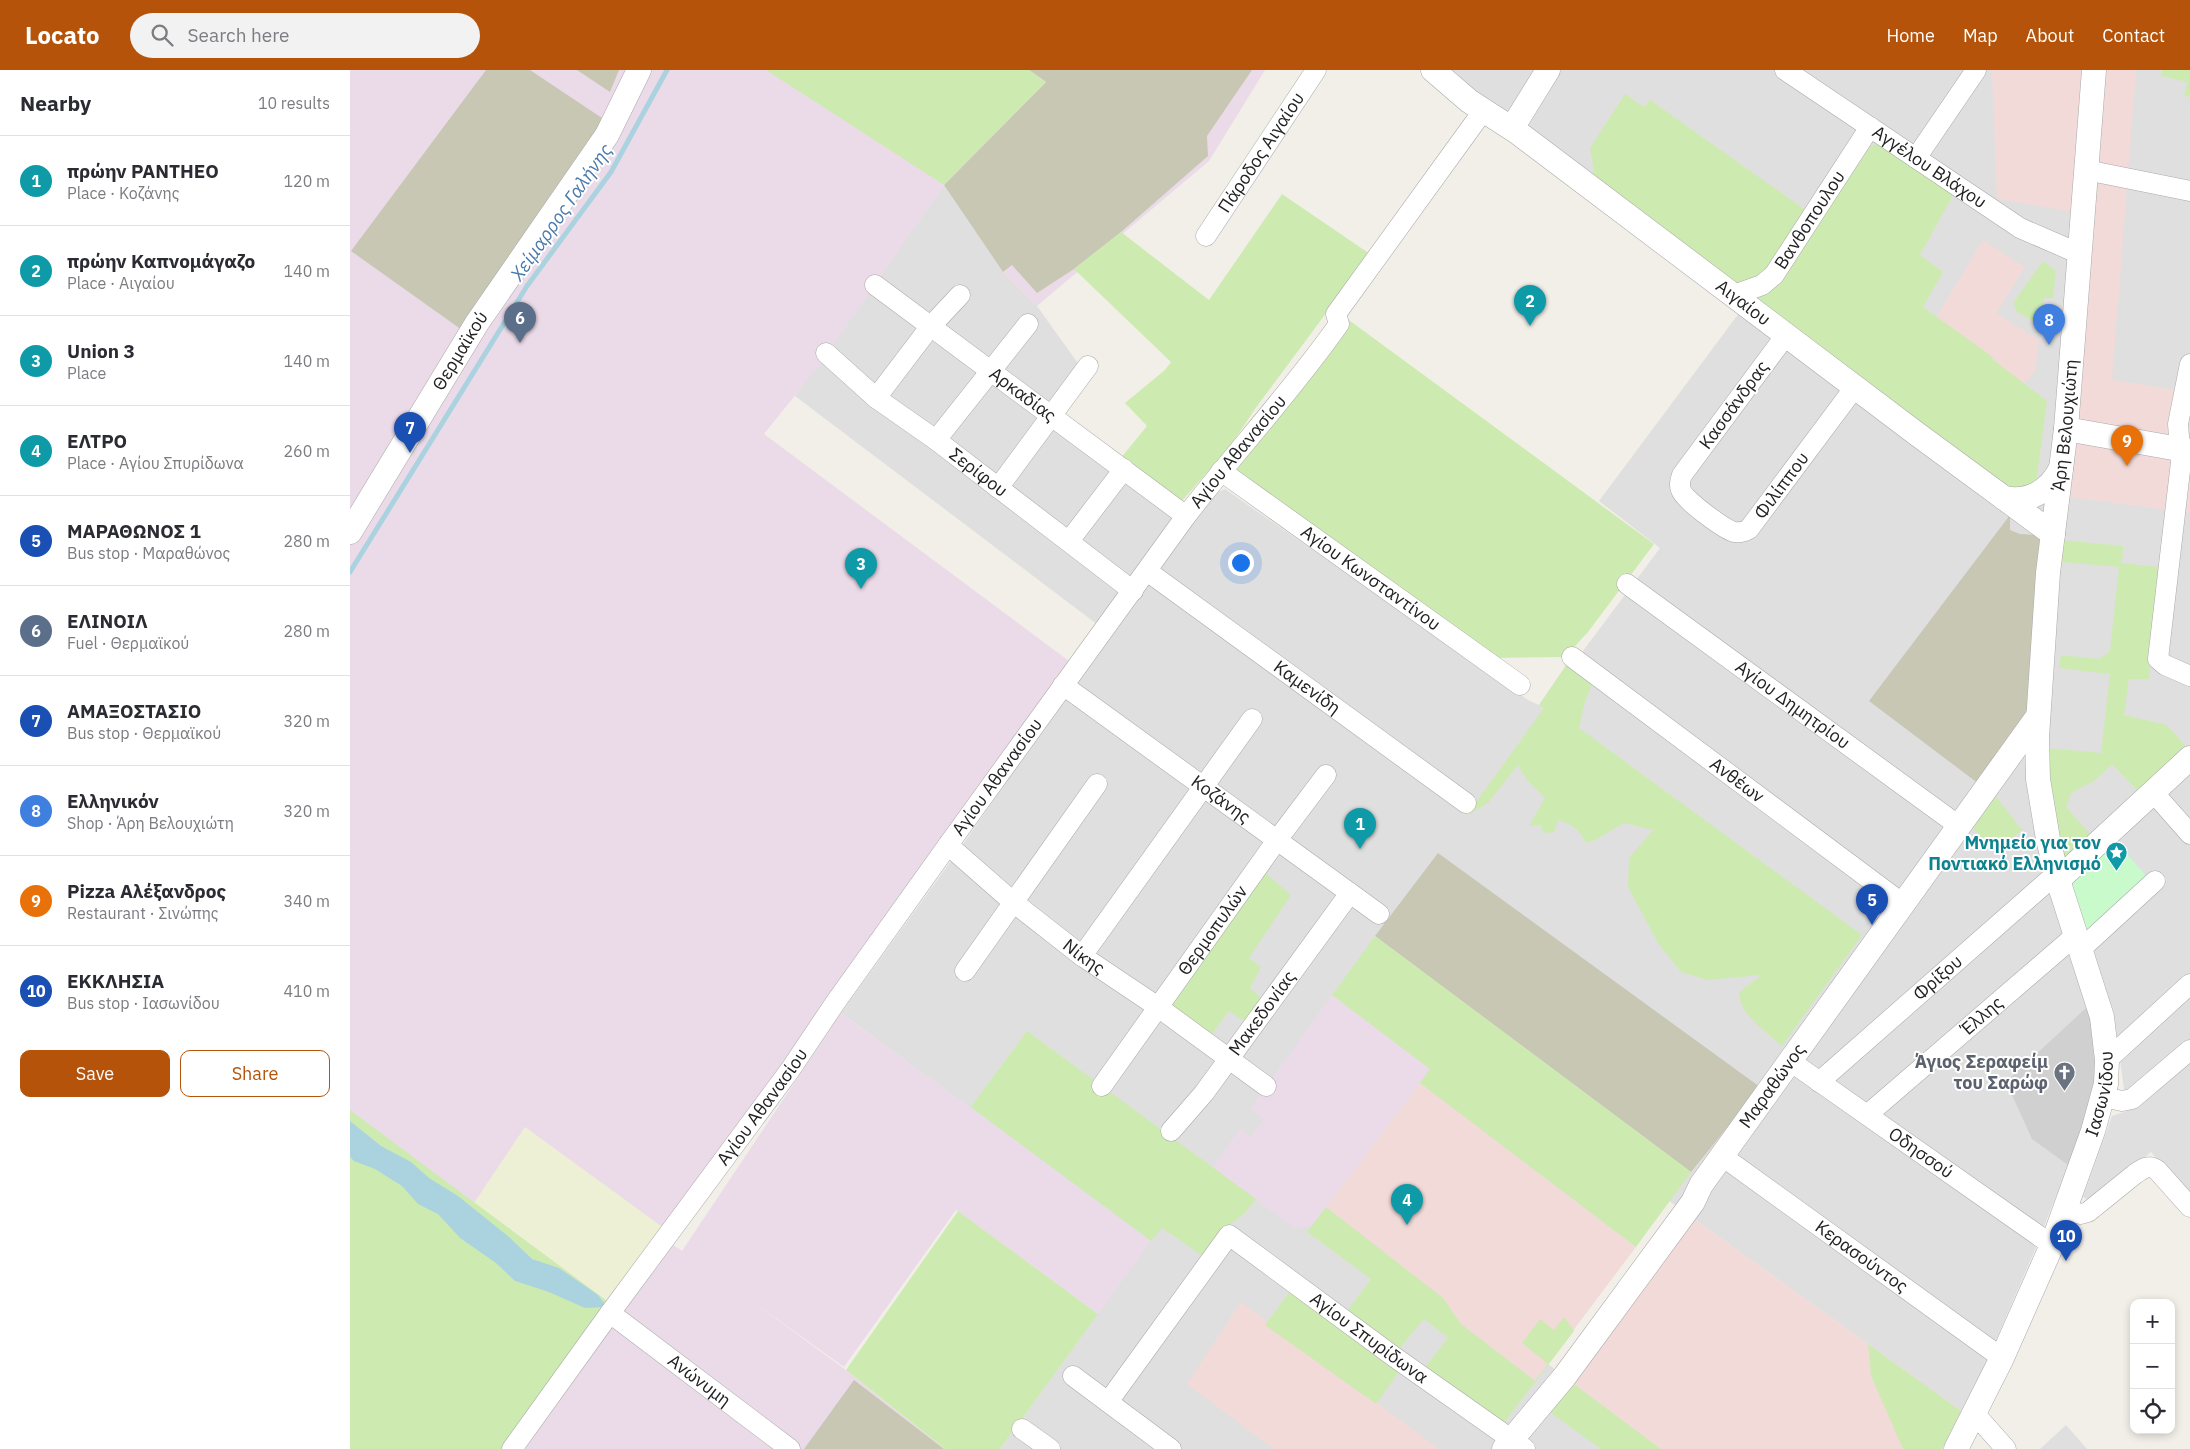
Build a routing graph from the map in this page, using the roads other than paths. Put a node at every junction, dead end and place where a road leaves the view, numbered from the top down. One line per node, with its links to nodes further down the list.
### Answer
1 (639, 70): 39 (street, Θερμαϊκού)
2 (1316, 70): 14 (street, Πάροδος Αιγαίου)
3 (1548, 70): 10 (street)
4 (1785, 70): 9 (street, Αγγέλου Βλάχου)
5 (1976, 70): 11 (street)
6 (2094, 70): 12 (street, Άρη Βελουχιώτη)
7 (1436, 71): 8 (street, Αιγαίου)
8 (1483, 111): 10 (street, Αιγαίου); 34 (street, Αγίου Αθανασίου)
9 (1870, 127): 11 (street, Αγγέλου Βλάχου); 17 (street, Βανθοπουλου)
10 (1512, 128): 17 (street, Αιγαίου)
11 (1916, 158): 15 (street, Αγγέλου Βλάχου)
12 (2086, 170): 13 (street); 15 (street, Άρη Βελουχιώτη)
13 (2190, 191)
14 (1206, 236)
15 (2080, 254): 29 (street, Άρη Βελουχιώτη)
16 (875, 285): 20 (street, Αρκαδίας)
17 (1734, 294): 21 (street, Αιγαίου)
18 (960, 295): 20 (street)
19 (1028, 324): 25 (street)
20 (930, 327): 25 (street, Αρκαδίας); 27 (street)
21 (1786, 334): 26 (street, Αιγαίου); 35 (street, Κασσάνδρας)
22 (826, 353): 27 (street, Σερίφου)
23 (2190, 364): 31 (street)
24 (1088, 366): 28 (street)
25 (991, 369): 28 (street, Αρκαδίας); 30 (street)
26 (1855, 386): 35 (street, Φιλίππου); 37 (street, Αιγαίου)
27 (876, 398): 30 (street, Σερίφου)
28 (1052, 415): 33 (street, Αρκαδίας); 36 (street)
29 (2066, 429): 31 (street); 32 (street, Άρη Βελουχιώτη)
30 (936, 440): 36 (street, Σερίφου)
31 (2185, 450): 46 (street)
32 (2061, 468): 37 (street); 40 (street, Άρη Βελουχιώτη)
33 (1124, 469): 38 (street, Αρκαδίας); 41 (street)
34 (1221, 471): 38 (street, Αγίου Αθανασίου); 48 (street, Αγίου Κωνσταντίνου)
35 (1682, 475)
36 (998, 488): 41 (street, Σερίφου)
37 (2004, 498): 40 (street, Αιγαίου)
38 (1186, 516): 42 (street, Αγίου Αθανασίου)
39 (350, 532)
40 (2053, 534): 50 (street, Άρη Βελουχιώτη)
41 (1069, 541): 44 (street, Σερίφου)
42 (1147, 571): 44 (street, Αγίου Αθανασίου); 58 (street, Καμενίδη)
43 (1627, 584): 59 (street, Αγίου Δημητρίου)
44 (1133, 590): 47 (street, Αγίου Αθανασίου)
45 (1572, 657): 67 (street, Ανθέων)
46 (2190, 676)
47 (1063, 685): 56 (street, Κοζάνης); 62 (street, Αγίου Αθανασίου)
48 (1520, 685)
49 (1252, 719): 56 (street)
50 (2036, 719): 52 (street, Μαραθώνος); 54 (street, Ιασωνίδου)
51 (2190, 758): 57 (street)
52 (2000, 768): 54 (street); 59 (street, Μαραθώνος)
53 (1326, 775): 61 (street, Θερμοπυλών)
54 (2038, 779): 63 (street, Ιασωνίδου)
55 (1097, 784): 66 (street)
56 (1204, 787): 61 (street, Κοζάνης); 70 (street)
57 (2153, 792): 60 (street); 63 (street)
58 (1466, 803)
59 (1960, 826): 67 (street, Μαραθώνος)
60 (2190, 834)
61 (1277, 840): 65 (street, Κοζάνης); 73 (street, Θερμοπυλών)
62 (948, 845): 66 (street, Νίκης); 88 (street, Αγίου Αθανασίου)
63 (2057, 877): 69 (street, Ιασωνίδου); 78 (street, Φρίξου)
64 (2155, 882): 69 (street, Έλλης)
65 (1350, 893): 68 (street, Κοζάνης); 75 (street, Μακεδονίας)
66 (1013, 902): 70 (street, Νίκης); 71 (street)
67 (1904, 904): 77 (street, Μαραθώνος)
68 (1379, 914)
69 (2078, 942): 76 (street, Ιασωνίδου); 82 (street, Έλλης)
70 (1082, 956): 73 (street, Νίκης)
71 (965, 971)
72 (2190, 984): 76 (street)
73 (1158, 1007): 75 (street, Νίκης); 79 (street, Θερμοπυλών)
74 (2190, 1050): 81 (street)
75 (1229, 1059): 80 (street, Νίκης); 83 (street, Μακεδονίας)
76 (2107, 1060): 81 (street, Ιασωνίδου)
77 (1790, 1061): 78 (street, Οδησσού); 84 (street, Μαραθώνος)
78 (1819, 1082): 82 (street, Οδησσού)
79 (1102, 1086)
80 (1266, 1086)
81 (2104, 1097): 86 (street, Ιασωνίδου)
82 (1867, 1115): 87 (street, Οδησσού)
83 (1171, 1130)
84 (1722, 1156): 89 (street, Κερασούντος); 94 (street, Μαραθώνος)
85 (2190, 1207): 86 (street)
86 (2065, 1210): 87 (street, Ιασωνίδου)
87 (2052, 1245): 89 (street, Ιασωνίδου)
88 (610, 1313): 95 (street, Αγίου Αθανασίου); 96 (street, Ανώνυμη)
89 (2002, 1358): 92 (street, Ιασωνίδου)
90 (1073, 1376): 91 (street)
91 (1108, 1402): 94 (street, Αγίου Σπυρίδωνα); 98 (street)
92 (1974, 1413): 99 (street, Ιασωνίδου); 100 (street)
93 (1022, 1429): 97 (street)
94 (1514, 1446)
95 (512, 1449)
96 (790, 1449)
97 (1050, 1449)
98 (1171, 1449)
99 (1956, 1449)
100 (2006, 1449)

